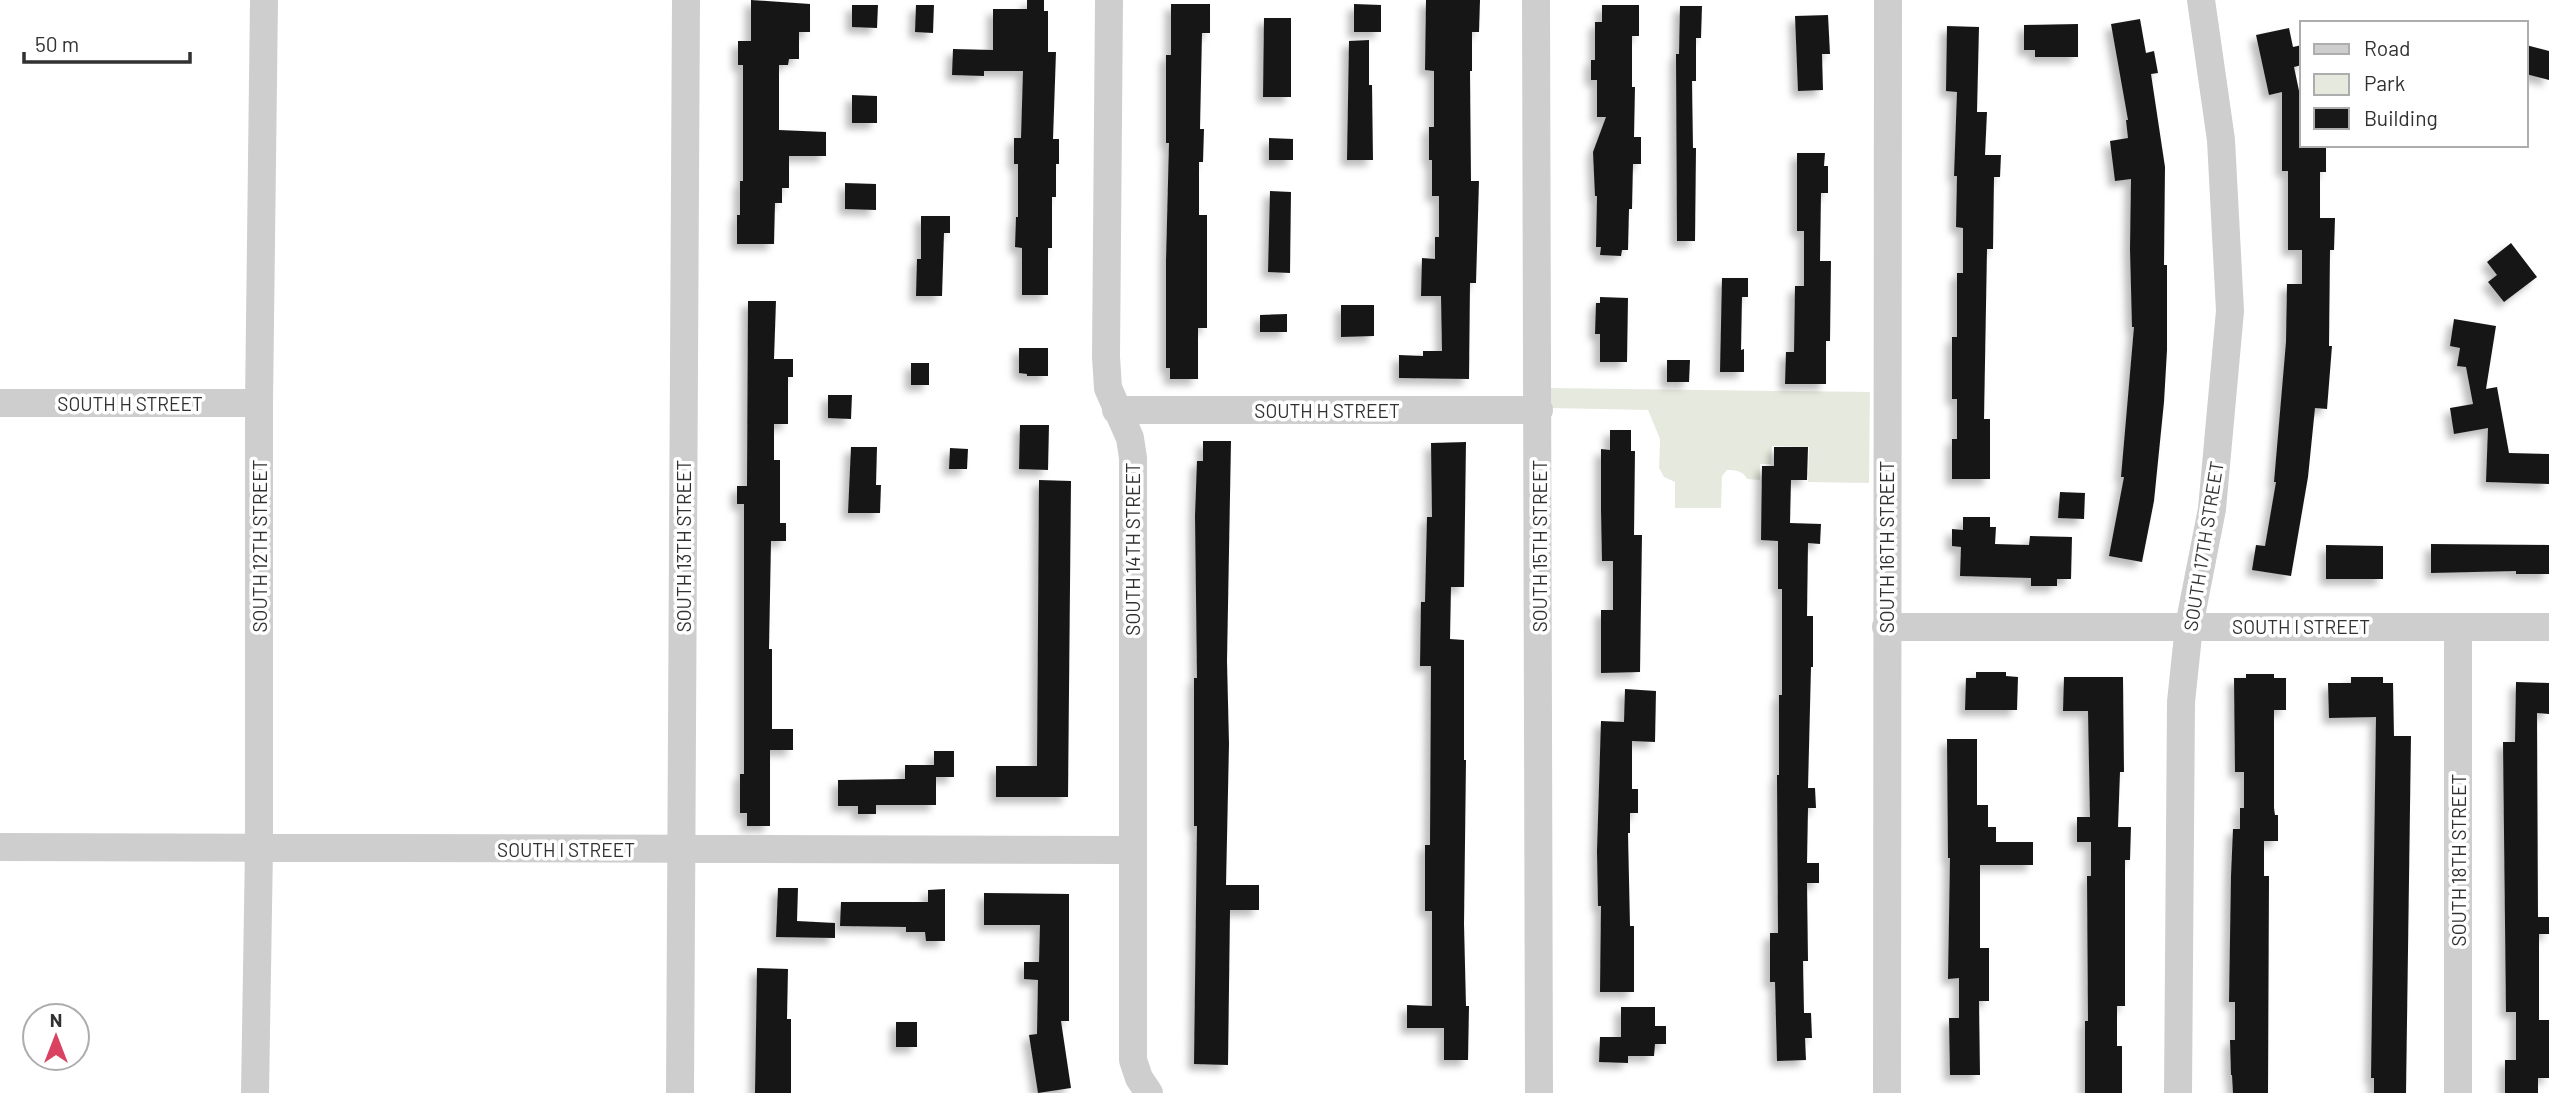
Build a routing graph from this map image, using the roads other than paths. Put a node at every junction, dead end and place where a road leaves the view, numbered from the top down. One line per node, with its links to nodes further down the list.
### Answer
1 (264, 0): 8 (street, SOUTH 12TH STREET)
2 (686, 0): 17 (street, SOUTH 13TH STREET)
3 (1109, 0): 9 (street, SOUTH 14TH STREET)
4 (1536, 0): 10 (street, SOUTH 15TH STREET)
5 (1888, 0): 12 (street, SOUTH 16TH STREET)
6 (2201, 0): 11 (street, SOUTH 17TH STREET)
7 (0, 403): 8 (street, SOUTH H STREET)
8 (259, 403): 16 (street, SOUTH 12TH STREET)
9 (1116, 410): 10 (street, SOUTH H STREET); 18 (street, SOUTH 14TH STREET)
10 (1538, 410): 22 (street, SOUTH 15TH STREET)
11 (2189, 626): 12 (street, SOUTH I STREET); 14 (street, SOUTH I STREET); 24 (street, SOUTH 17TH STREET)
12 (1886, 627): 23 (street, SOUTH 16TH STREET)
13 (2549, 627): 14 (street, SOUTH I STREET)
14 (2458, 628): 25 (street, SOUTH 18TH STREET)
15 (0, 847): 16 (street, SOUTH I STREET)
16 (259, 848): 17 (street, SOUTH I STREET); 19 (street, SOUTH 12TH STREET)
17 (681, 849): 18 (street, SOUTH I STREET); 20 (street, SOUTH 13TH STREET)
18 (1132, 850): 21 (street, SOUTH 14TH STREET)
19 (256, 1093)
20 (680, 1093)
21 (1149, 1093)
22 (1539, 1093)
23 (1887, 1093)
24 (2178, 1093)
25 (2458, 1093)

